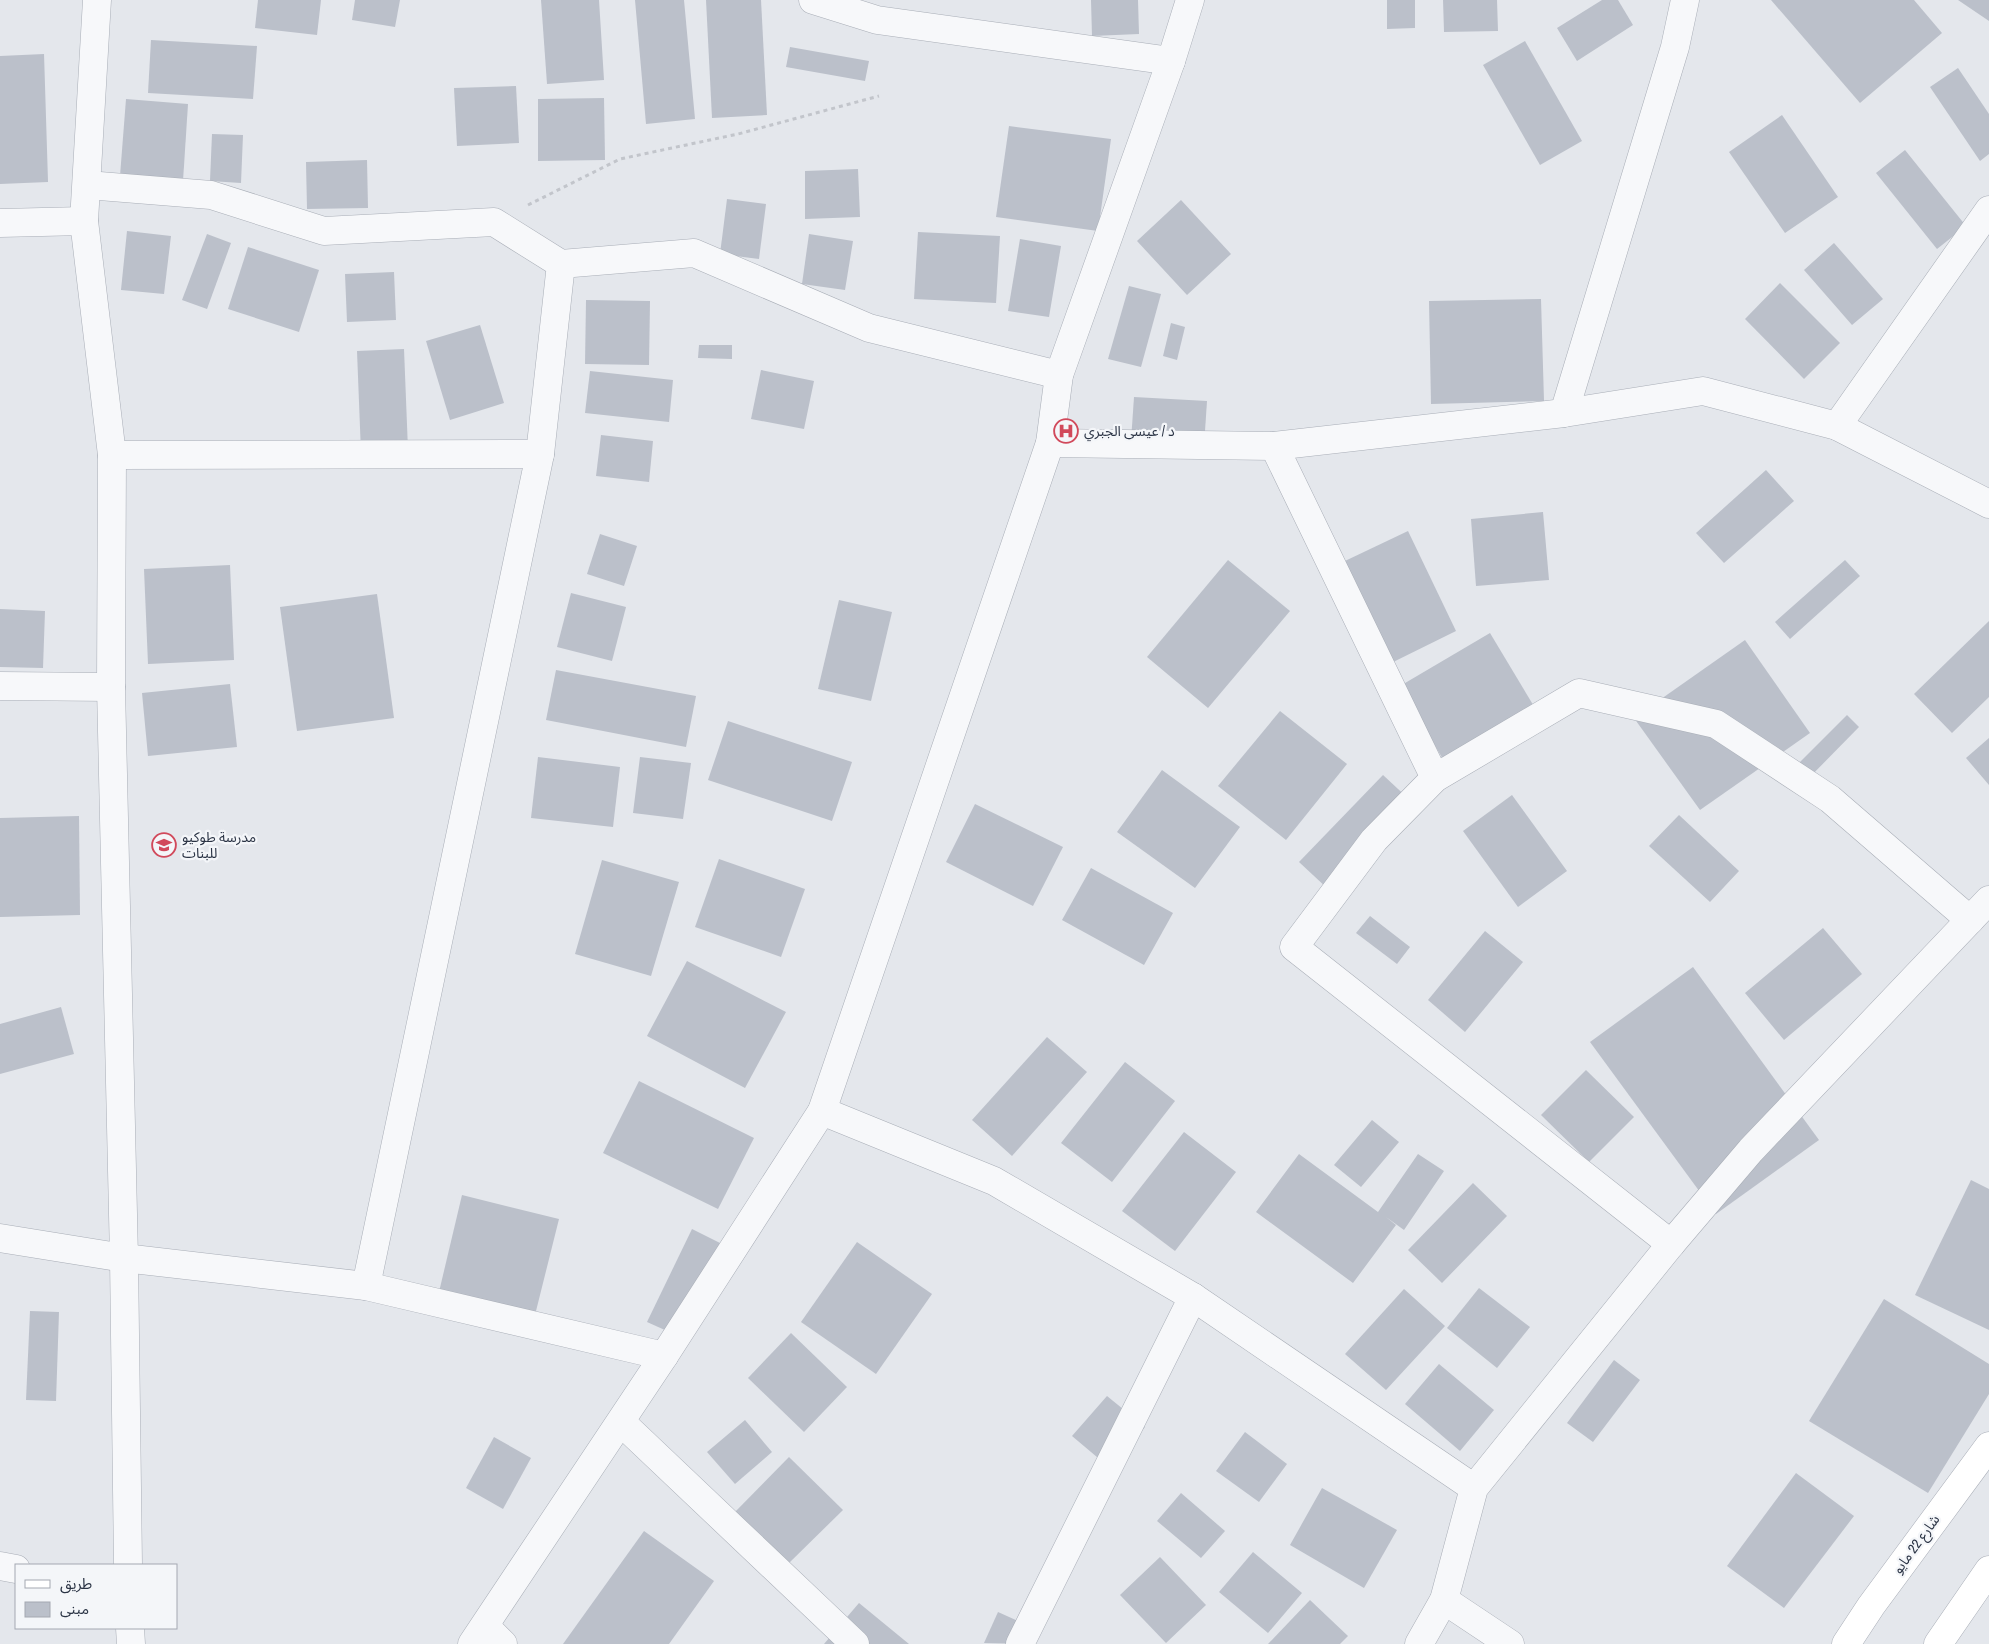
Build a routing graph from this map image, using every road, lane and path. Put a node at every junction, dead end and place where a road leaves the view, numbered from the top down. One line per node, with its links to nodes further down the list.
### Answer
1 (97, 0): 7 (street)
2 (812, 0): 5 (street)
3 (1190, 0): 5 (street)
4 (1685, 0): 14 (street)
5 (1171, 61): 13 (street)
6 (879, 96): 11 (path)
7 (87, 185): 10 (street); 11 (street)
8 (1989, 210): 15 (street)
9 (0, 222): 10 (street)
10 (84, 222): 19 (street)
11 (494, 222): 12 (street)
12 (561, 264): 13 (street); 18 (street)
13 (1059, 375): 16 (street)
14 (1564, 413): 15 (street); 17 (street)
15 (1838, 426): 20 (street)
16 (1050, 442): 17 (street); 26 (street)
17 (1274, 446): 23 (street)
18 (540, 454): 19 (street); 30 (street)
19 (112, 456): 22 (street)
20 (1989, 504)
21 (0, 686): 22 (street)
22 (111, 687): 29 (street)
23 (1435, 778): 25 (street); 28 (street)
24 (1989, 900): 25 (street)
25 (1970, 920): 28 (street)
26 (822, 1111): 31 (street); 32 (street)
27 (0, 1238): 29 (street)
28 (1671, 1244): 35 (street)
29 (124, 1258): 30 (street); 36 (street)
30 (366, 1286): 32 (street)
31 (1193, 1297): 35 (street); 45 (street)
32 (664, 1356): 33 (street)
33 (621, 1422): 42 (street); 44 (street)
34 (1989, 1446): 48 (main road, شارع 22 مايو)
35 (1474, 1488): 40 (street)
36 (128, 1564)
37 (0, 1566): 38 (street)
38 (15, 1569)
39 (1989, 1570): 49 (main road)
40 (1444, 1600): 46 (street); 47 (street)
41 (130, 1629): 43 (street)
42 (487, 1638)
43 (131, 1644)
44 (856, 1644)
45 (1020, 1644)
46 (1419, 1644)
47 (1510, 1644)
48 (1846, 1644)
49 (1938, 1644)

